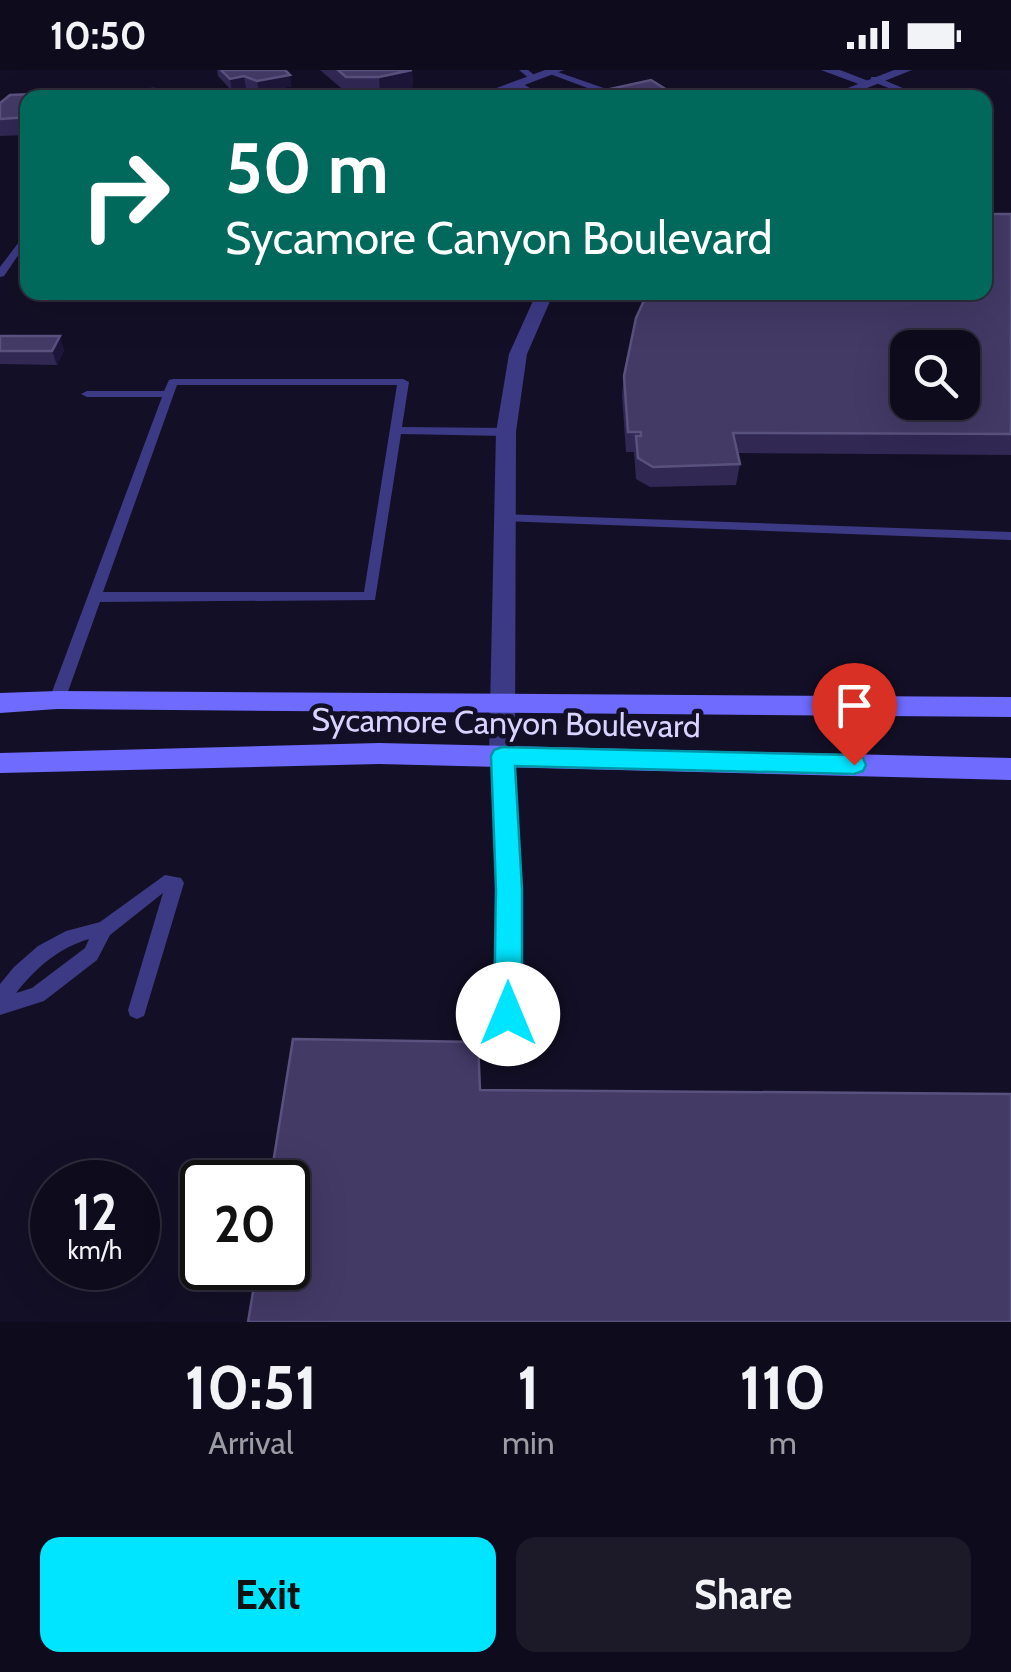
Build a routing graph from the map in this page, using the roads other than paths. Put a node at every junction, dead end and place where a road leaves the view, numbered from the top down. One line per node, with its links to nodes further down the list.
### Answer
1 (827, 70): 5 (street)
2 (906, 70): 5 (street)
3 (555, 71): 4 (street); 7 (lane)
4 (525, 77): 6 (street)
5 (869, 80): 8 (street); 9 (lane)
6 (495, 90)
7 (602, 90)
8 (846, 90)
9 (898, 90)
10 (20, 245): 11 (lane)
11 (0, 274)
12 (542, 300): 16 (street)
13 (87, 394): 14 (lane)
14 (169, 394): 15 (lane); 19 (lane)
15 (396, 430): 16 (lane); 19 (lane)
16 (506, 432): 17 (street)
17 (504, 518): 18 (lane); 21 (street)
18 (1011, 536)
19 (95, 597): 20 (lane)
20 (57, 700): 21 (main road, Sycamore Canyon Boulevard); 22 (main road, Sycamore Canyon Boulevard)
21 (502, 702): 23 (main road, Sycamore Canyon Boulevard); 24 (street)
22 (0, 703)
23 (1011, 708)
24 (502, 756): 25 (main road, Sycamore Canyon Boulevard); 26 (main road, Sycamore Canyon Boulevard); 30 (lane)
25 (0, 762)
26 (1011, 768)
27 (104, 929): 28 (lane); 28 (lane); 29 (lane)
28 (0, 1002)
29 (137, 1010)
30 (508, 1014)

